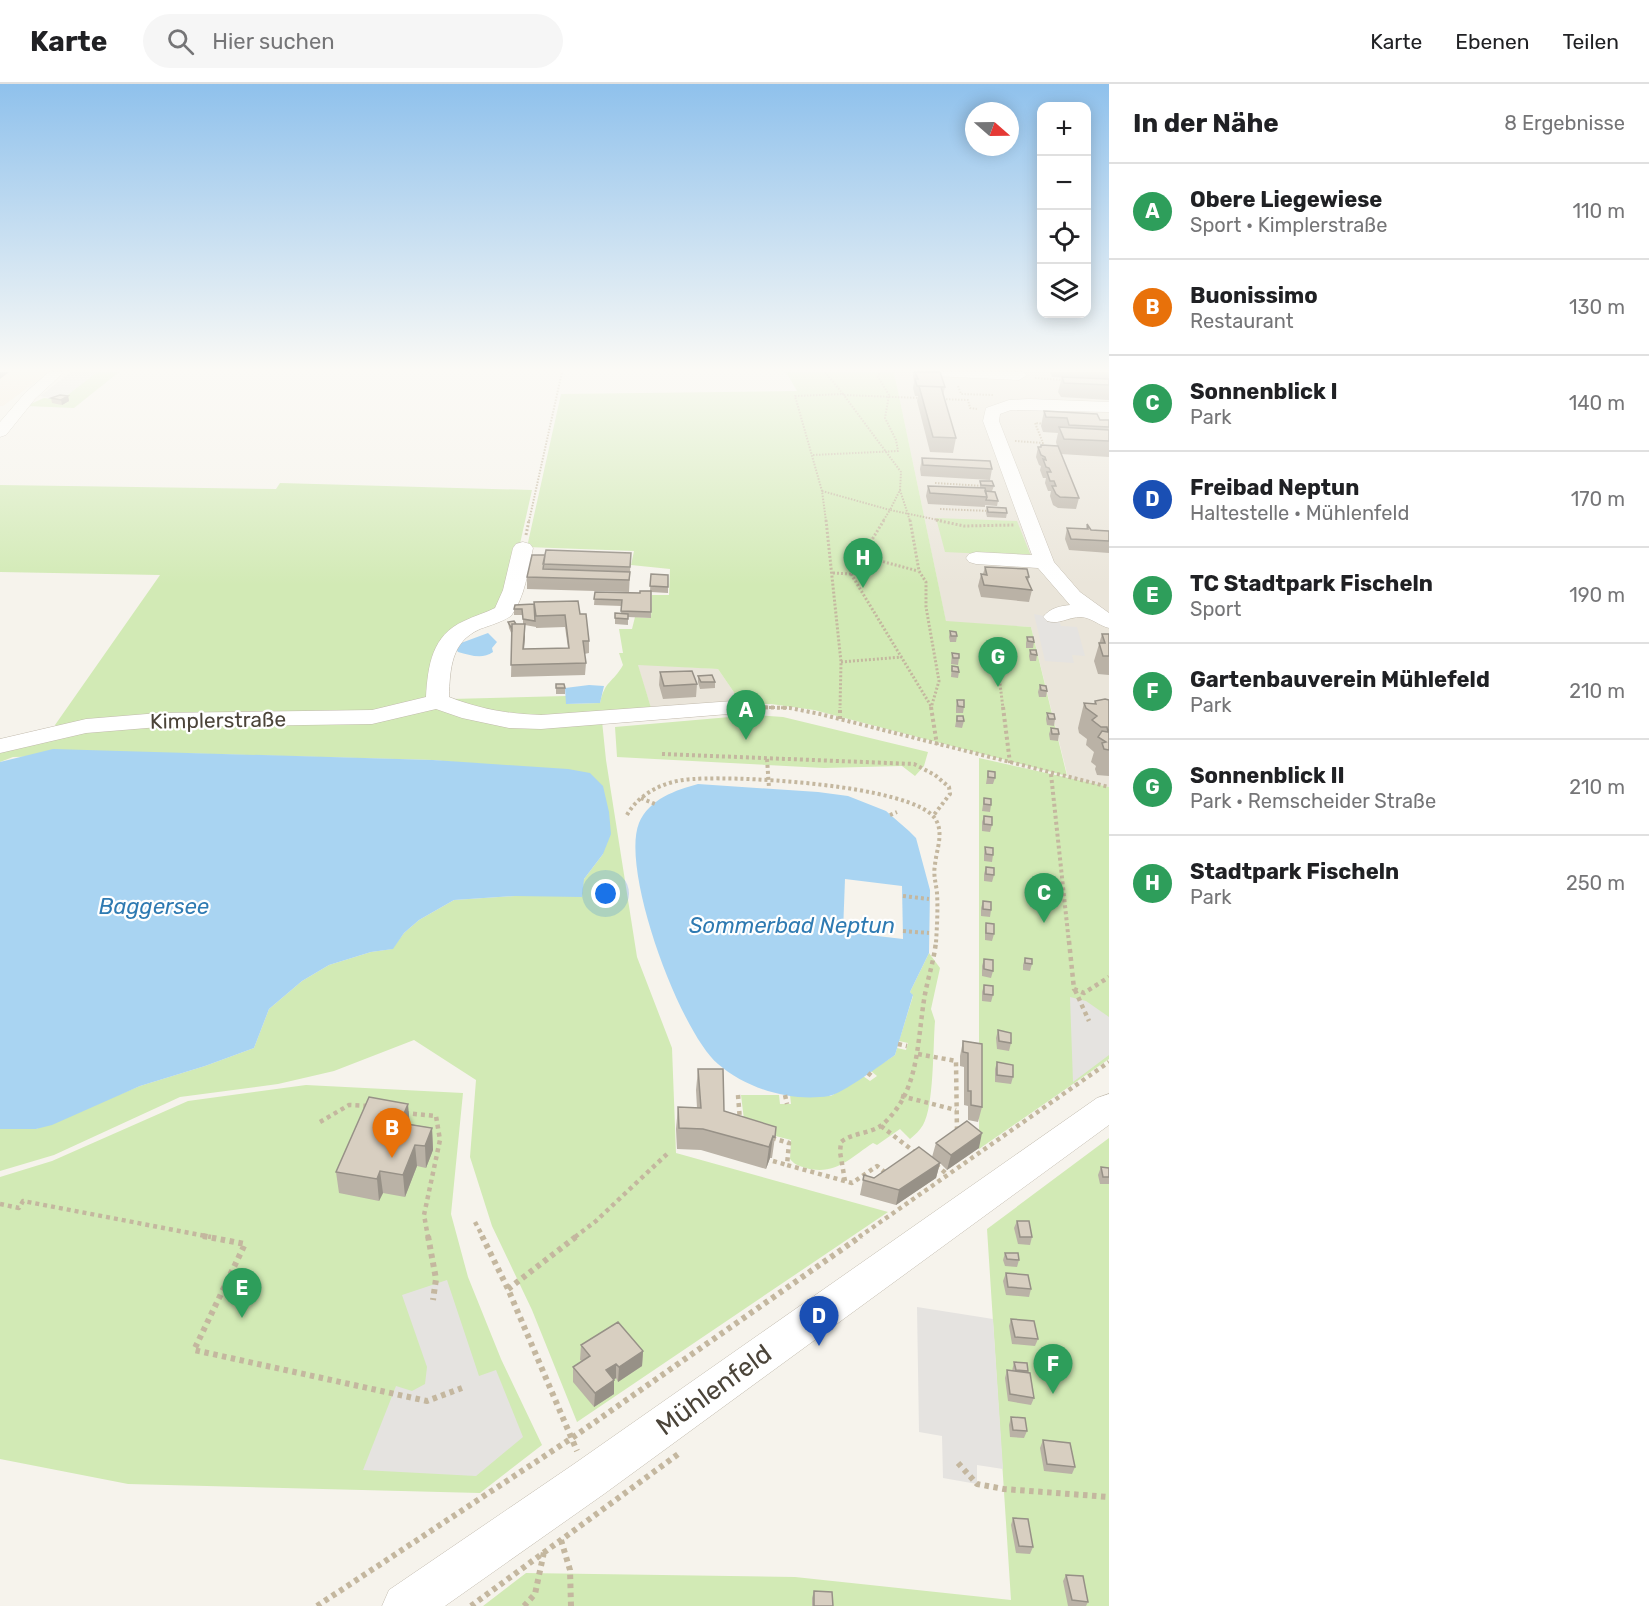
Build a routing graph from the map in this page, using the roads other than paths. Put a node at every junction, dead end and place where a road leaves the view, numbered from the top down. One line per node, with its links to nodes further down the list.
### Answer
1 (998, 443): 3 (street)
2 (994, 511): 3 (street)
3 (1027, 519): 6 (street)
4 (523, 548): 10 (street)
5 (976, 558): 6 (street)
6 (1044, 562): 7 (street)
7 (1090, 610): 8 (street); 9 (street)
8 (1054, 617)
9 (1109, 622)
10 (437, 701): 11 (street); 12 (street, Kimplerstraße)
11 (733, 708)
12 (0, 746)
13 (1109, 1107): 14 (street, Mühlenfeld)
14 (405, 1606)

